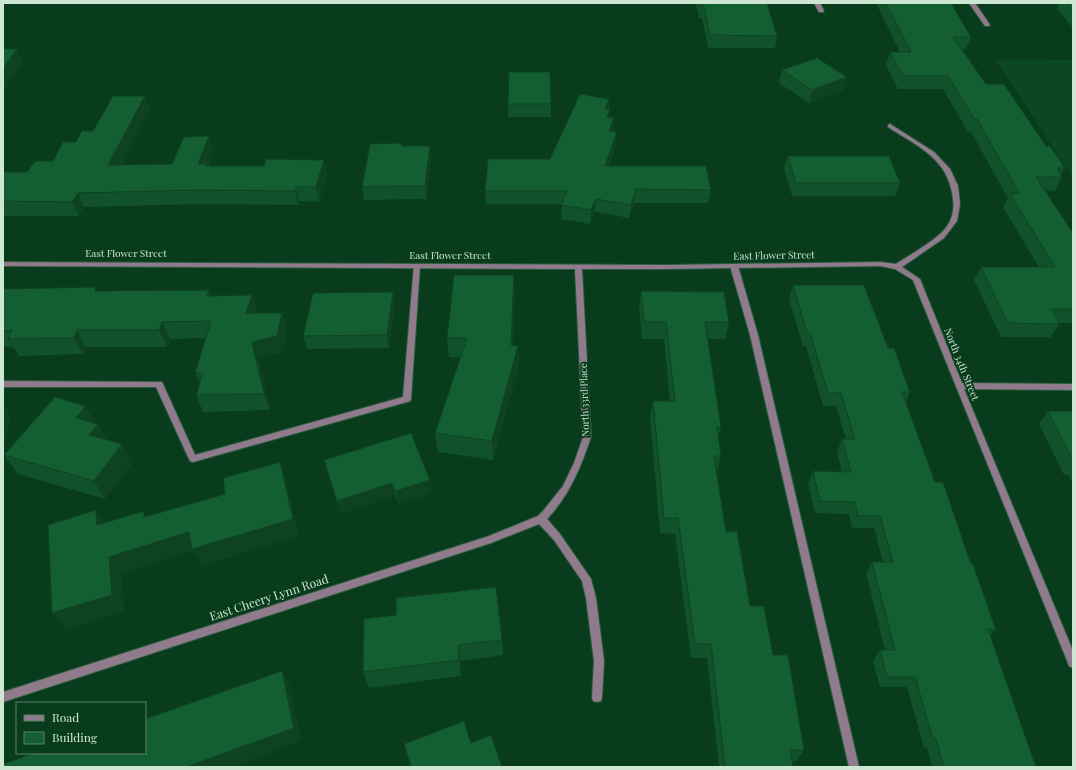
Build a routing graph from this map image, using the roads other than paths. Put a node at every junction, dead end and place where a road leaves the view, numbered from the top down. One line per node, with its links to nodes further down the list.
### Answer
1 (817, 3): 3 (street)
2 (972, 3): 4 (street)
3 (821, 12)
4 (987, 25)
5 (890, 126): 10 (street)
6 (3, 264): 7 (street, East Flower Street)
7 (416, 266): 8 (street, East Flower Street); 11 (street)
8 (578, 266): 9 (street, East Flower Street); 14 (street, North 33rd Place)
9 (734, 266): 10 (street, East Flower Street); 18 (street)
10 (897, 267): 12 (street, North 34th Street)
11 (3, 384)
12 (958, 386): 13 (street); 15 (street, North 34th Street)
13 (1073, 387)
14 (541, 518): 16 (street, East Cheery Lynn Road); 17 (street)
15 (1073, 663)
16 (3, 697)
17 (597, 697)
18 (854, 767)

